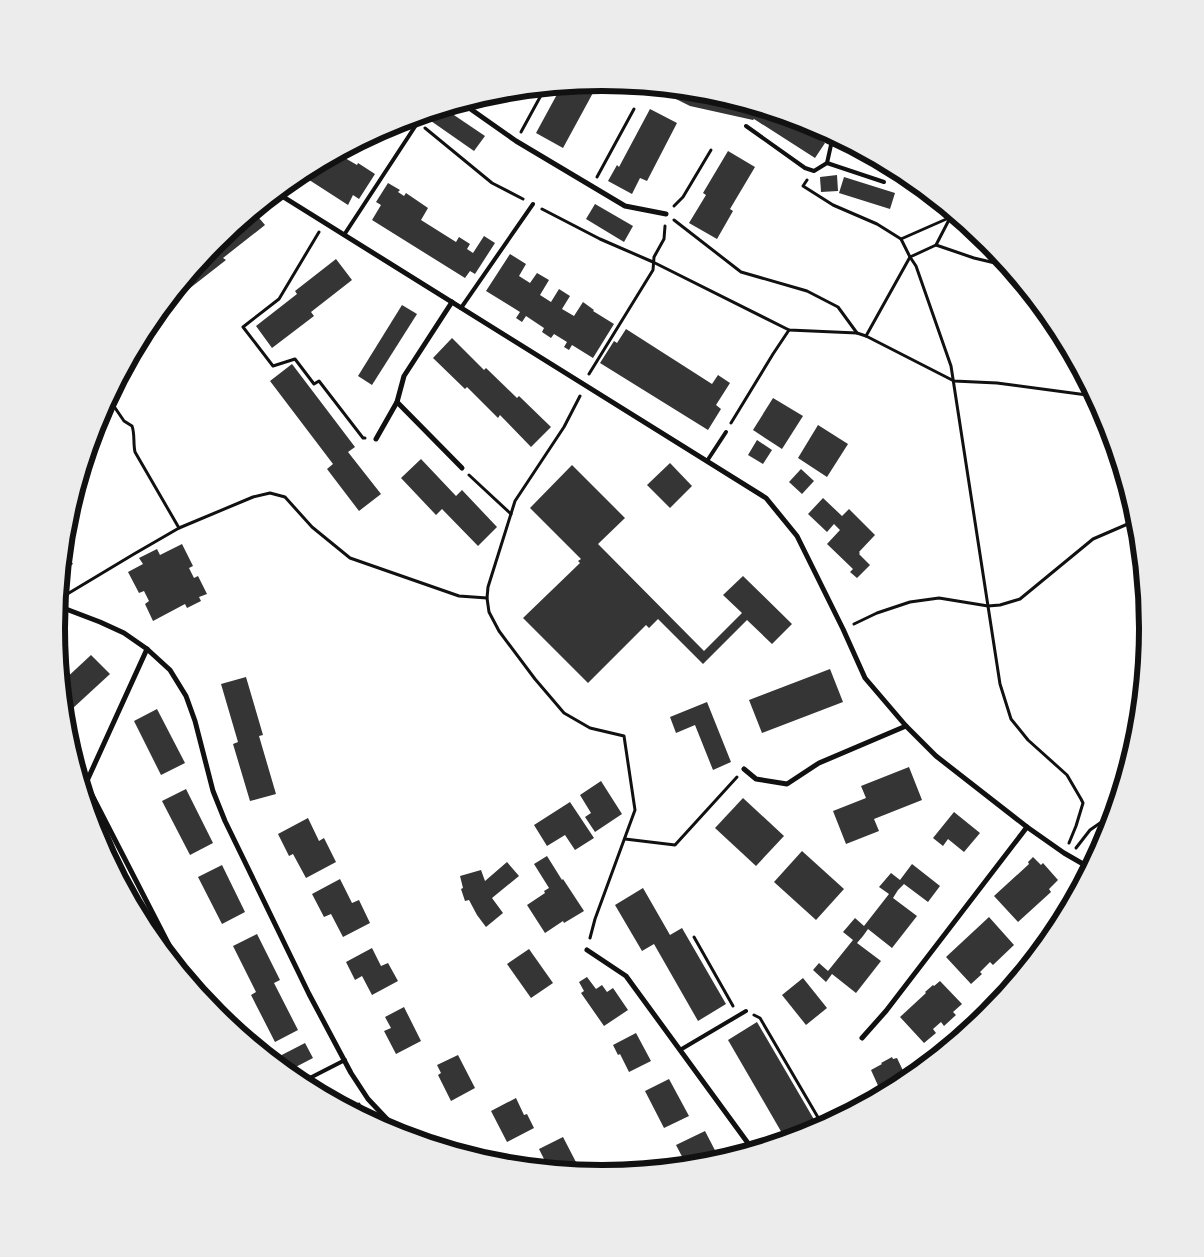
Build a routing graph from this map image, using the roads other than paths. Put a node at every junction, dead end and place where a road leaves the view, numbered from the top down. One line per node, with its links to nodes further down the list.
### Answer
1 (470, 108): 9 (street)
2 (416, 125): 10 (lane)
3 (746, 126): 5 (lane)
4 (831, 143): 5 (lane)
5 (827, 163): 6 (lane)
6 (884, 182)
7 (283, 197): 10 (street)
8 (533, 204): 12 (lane)
9 (666, 214)
10 (344, 235): 11 (street)
11 (452, 302): 12 (street); 13 (street)
12 (461, 308): 16 (street)
13 (397, 402): 15 (street); 17 (street)
14 (726, 432): 16 (lane)
15 (376, 439)
16 (707, 462): 20 (street)
17 (462, 468)
18 (66, 609): 19 (street)
19 (147, 650): 22 (street); 31 (street)
20 (906, 726): 21 (street); 24 (street)
21 (744, 769)
22 (87, 781)
23 (90, 791): 26 (street)
24 (1027, 827): 25 (street); 29 (street)
25 (1085, 865)
26 (170, 946)
27 (587, 950): 30 (street)
28 (746, 1011): 30 (lane)
29 (862, 1038)
30 (680, 1050): 34 (street)
31 (345, 1060): 32 (lane); 33 (street)
32 (309, 1078)
33 (389, 1122)
34 (749, 1145)

